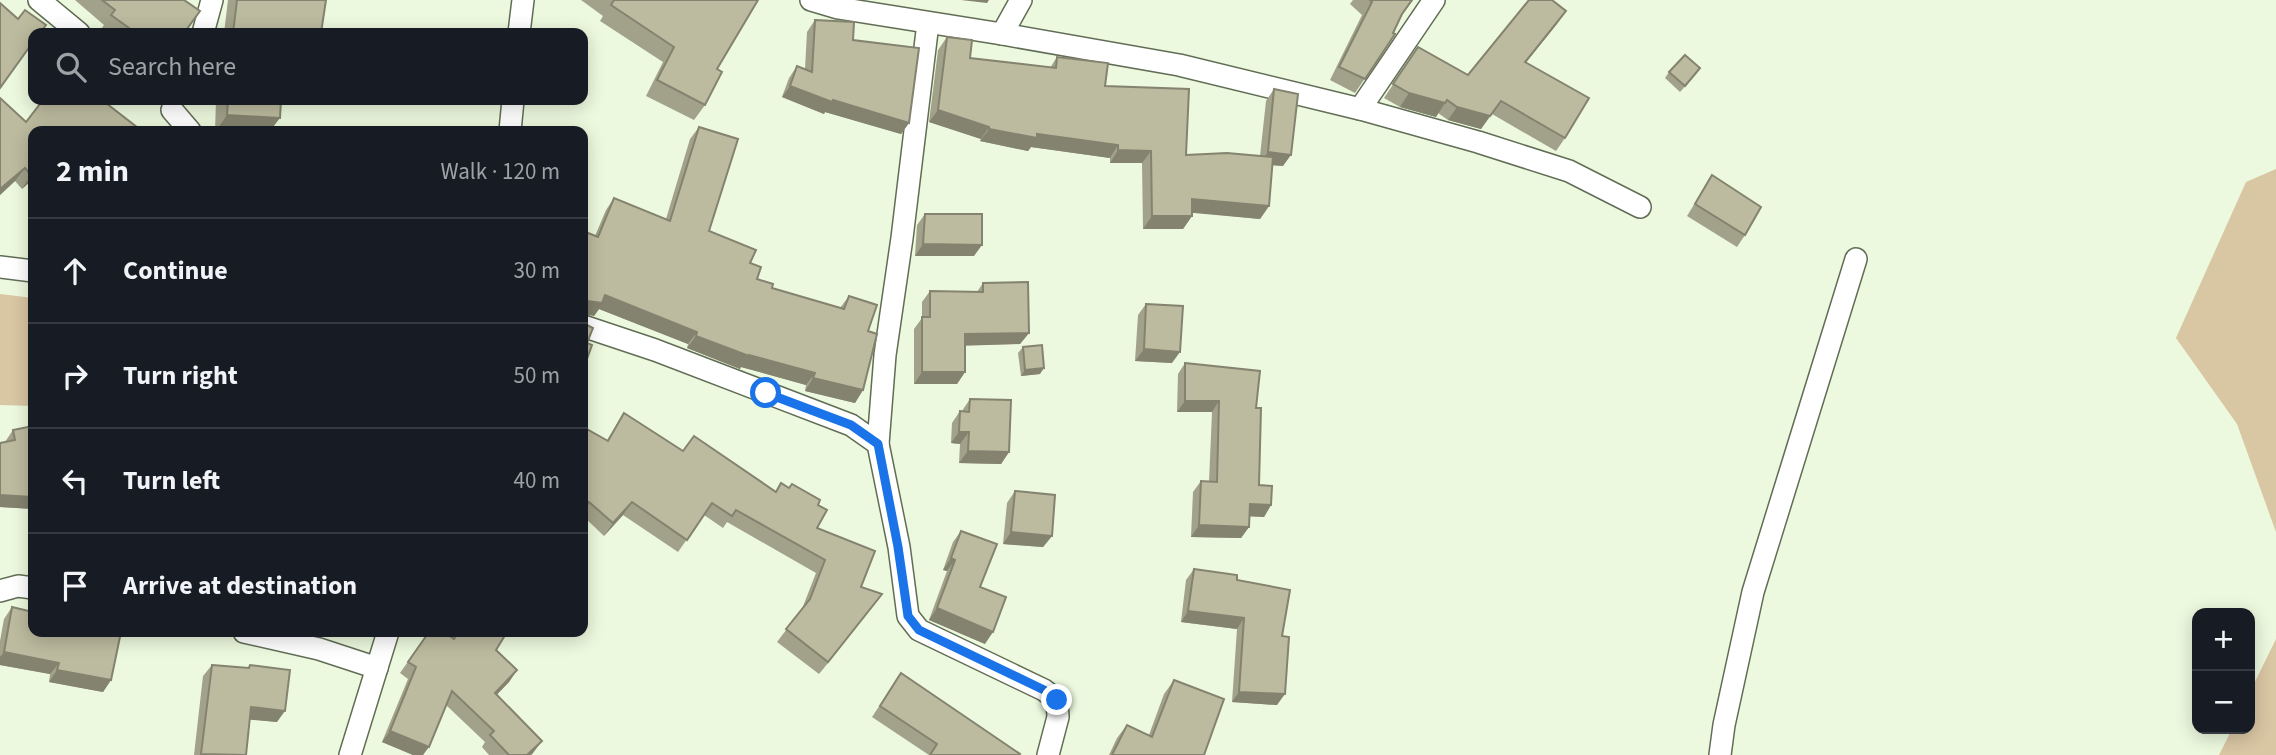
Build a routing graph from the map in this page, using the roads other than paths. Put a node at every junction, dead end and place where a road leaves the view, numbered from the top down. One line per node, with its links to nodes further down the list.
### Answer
1 (39, 0): 8 (street)
2 (212, 0): 9 (street)
3 (523, 0): 10 (street)
4 (811, 0): 7 (street)
5 (1021, 0): 11 (street)
6 (1434, 0): 14 (street)
7 (928, 23): 11 (street); 22 (street)
8 (73, 28)
9 (204, 28)
10 (520, 28)
11 (1002, 33): 14 (street)
12 (171, 105): 15 (street)
13 (513, 105): 16 (street)
14 (1360, 108): 17 (street)
15 (186, 126)
16 (510, 126)
17 (1640, 207)
18 (1856, 259): 30 (street)
19 (0, 267): 20 (street)
20 (28, 270)
21 (588, 328): 22 (street)
22 (878, 444): 29 (street)
23 (28, 588): 24 (street)
24 (0, 592)
25 (266, 637): 27 (street)
26 (386, 637): 27 (street)
27 (377, 668): 28 (street)
28 (350, 755)
29 (1048, 755)
30 (1720, 755)

